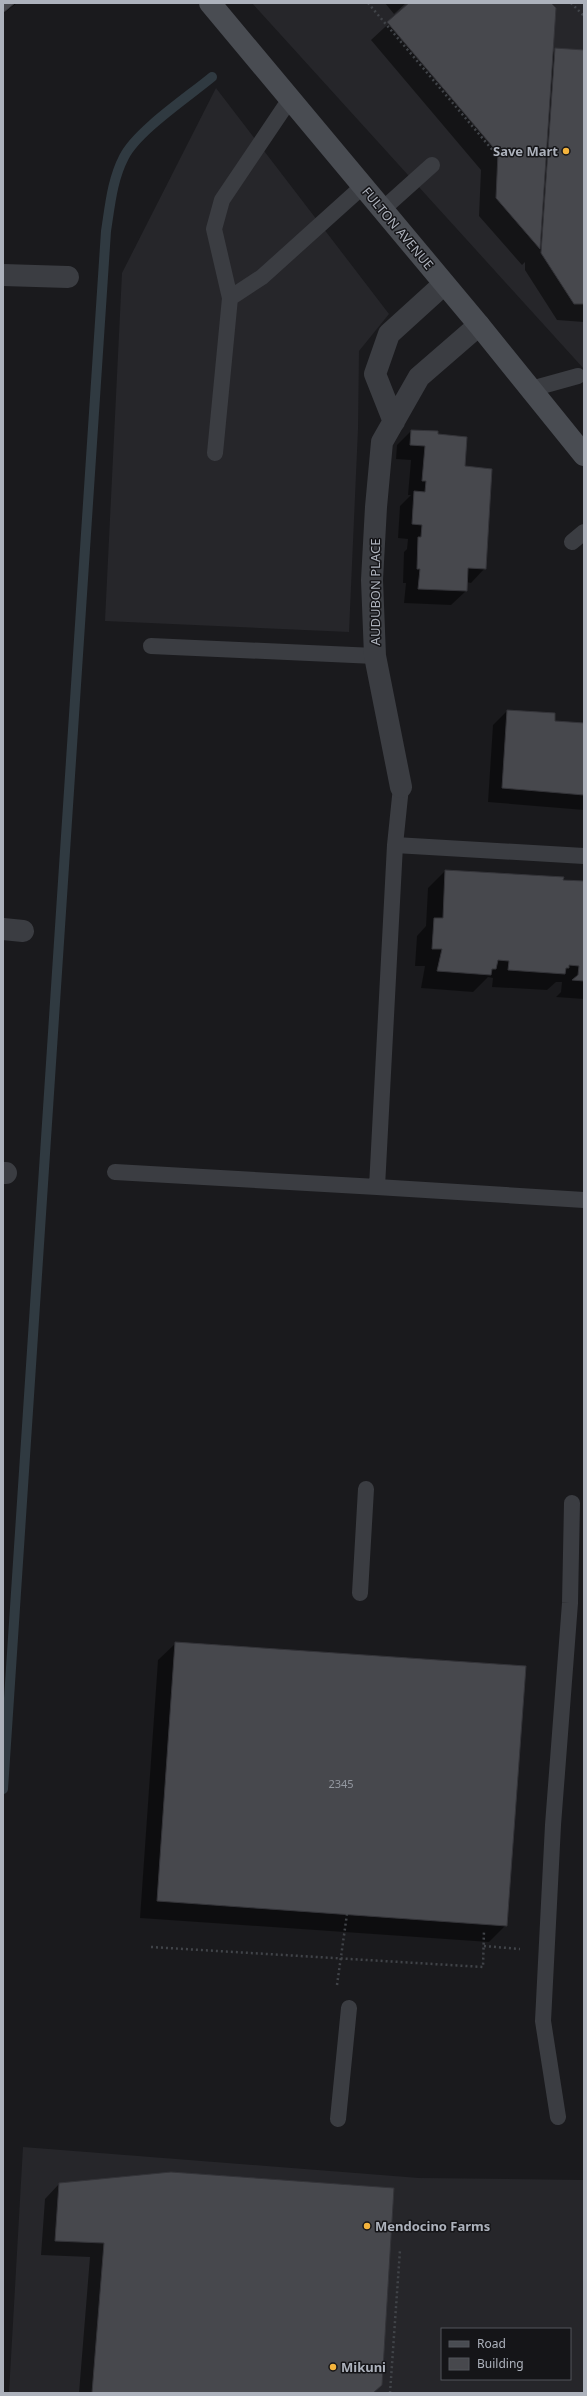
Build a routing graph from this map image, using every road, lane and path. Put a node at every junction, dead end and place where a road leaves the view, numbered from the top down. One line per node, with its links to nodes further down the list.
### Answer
1 (210, 3): 5 (street, FULTON AVENUE)
2 (571, 3): 4 (path)
3 (370, 4): 6 (path)
4 (584, 16)
5 (290, 99): 8 (street, FULTON AVENUE); 13 (lane)
6 (495, 153)
7 (432, 165): 9 (lane)
8 (363, 186): 9 (street, FULTON AVENUE); 13 (lane)
9 (383, 210): 12 (street, FULTON AVENUE)
10 (3, 275): 11 (street)
11 (68, 277)
12 (444, 284): 14 (street, FULTON AVENUE); 17 (street)
13 (230, 298): 18 (lane)
14 (479, 325): 16 (street, FULTON AVENUE); 17 (street, AUDUBON PLACE)
15 (578, 376): 16 (lane)
16 (531, 389): 19 (street, FULTON AVENUE)
17 (394, 422): 21 (street, AUDUBON PLACE)
18 (215, 453)
19 (584, 455)
20 (151, 646): 21 (lane)
21 (375, 656): 22 (street, AUDUBON PLACE)
22 (401, 787): 23 (lane)
23 (395, 845): 24 (lane); 26 (lane)
24 (584, 856)
25 (114, 1172): 26 (lane)
26 (377, 1186): 27 (lane)
27 (584, 1200)
28 (366, 1489): 30 (lane)
29 (572, 1503): 37 (lane)
30 (360, 1593)
31 (347, 1914): 34 (path)
32 (484, 1930): 34 (path)
33 (151, 1947): 34 (path)
34 (342, 1959): 35 (path)
35 (336, 1986)
36 (348, 2008): 38 (lane)
37 (558, 2117)
38 (338, 2119)
39 (400, 2250): 40 (path)
40 (390, 2393)

